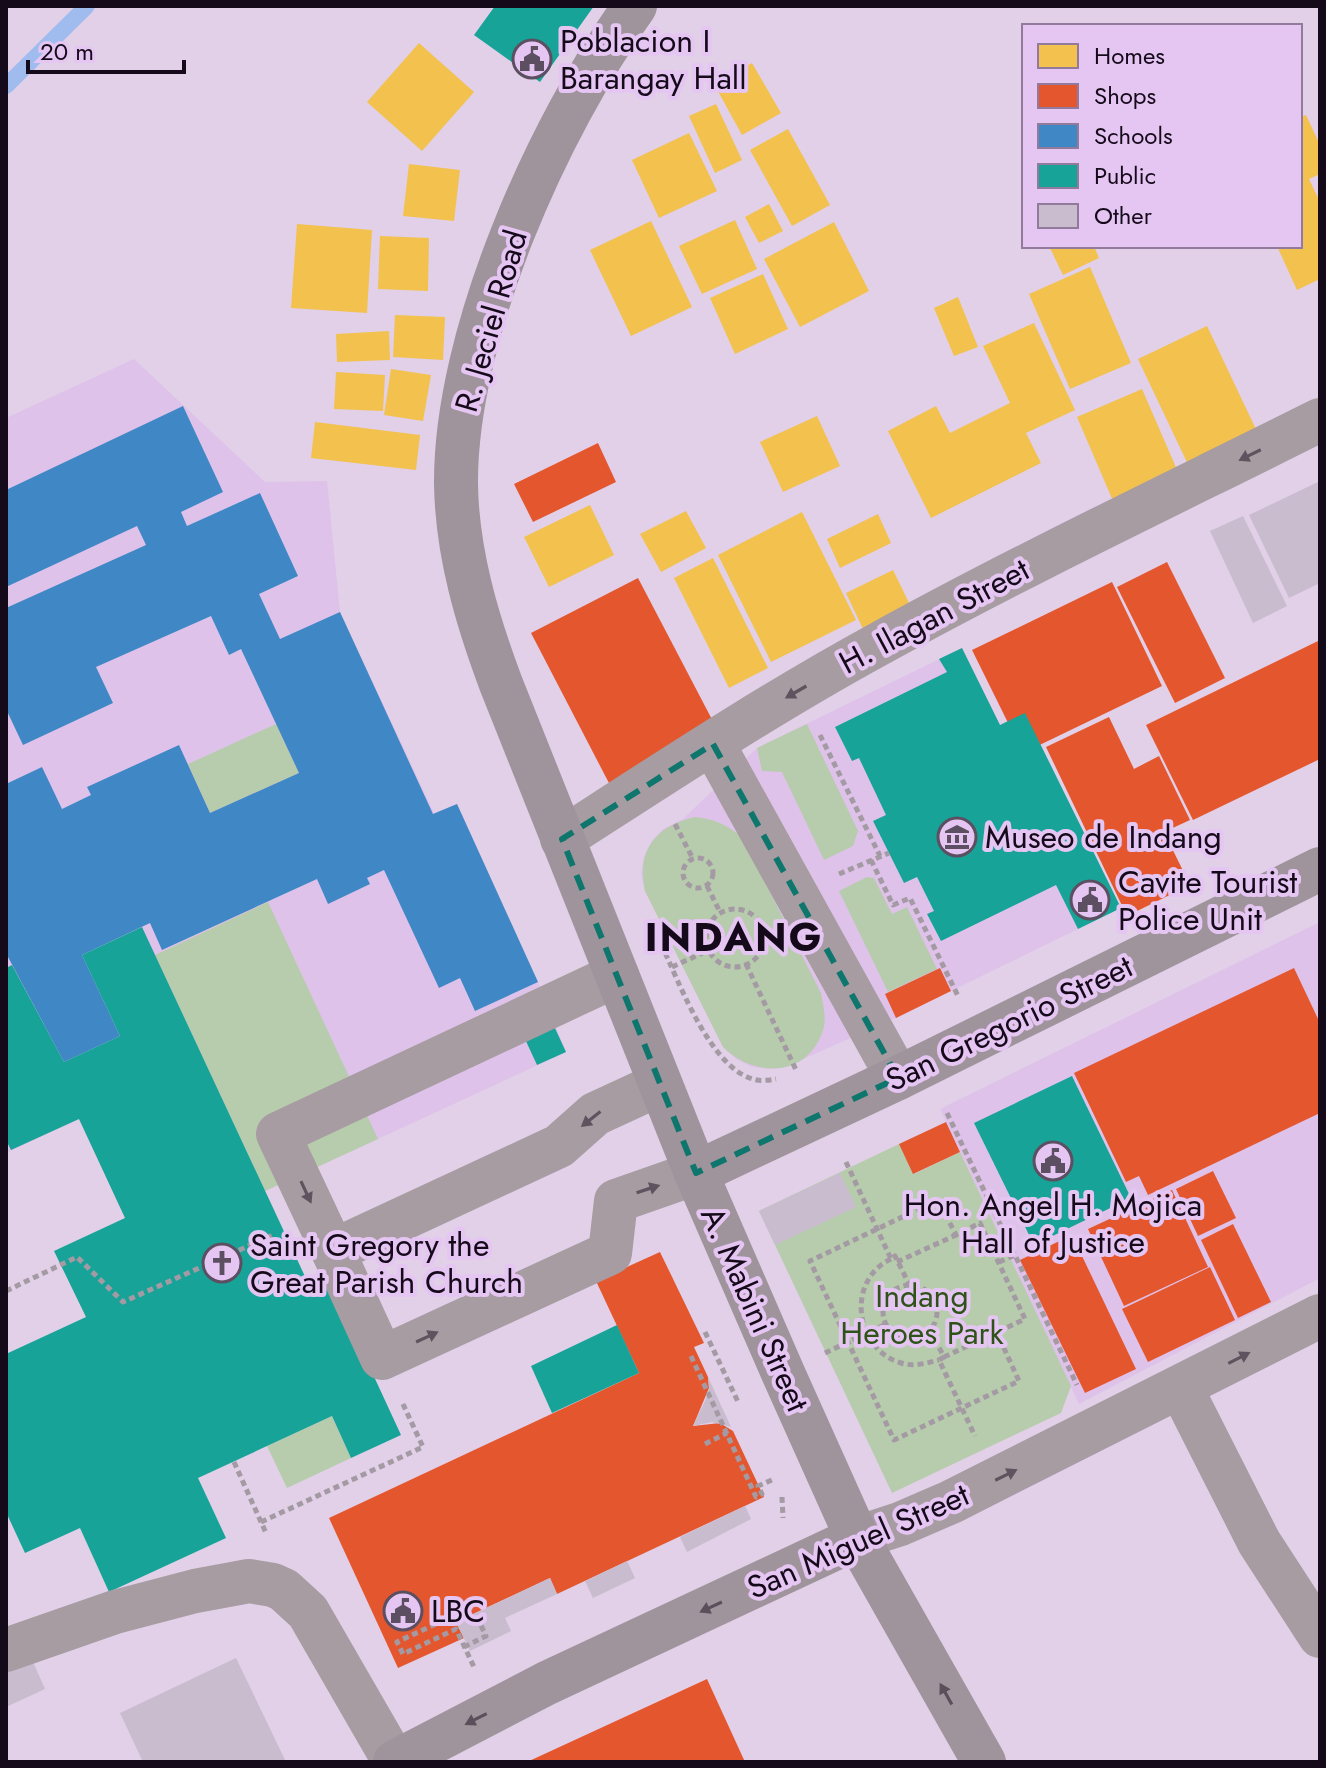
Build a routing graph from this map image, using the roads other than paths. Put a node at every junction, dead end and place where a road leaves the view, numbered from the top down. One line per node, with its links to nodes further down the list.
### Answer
1 (635, 6): 4 (main road, R. Jeciel Road)
2 (1320, 420): 3 (street, H. Ilagan Street, one-way to 3)
3 (713, 744): 4 (street, H. Ilagan Street); 7 (street)
4 (562, 839): 6 (main road, A. Mabini Street)
5 (1320, 869): 7 (main road, San Gregorio Street)
6 (617, 975): 8 (main road, A. Mabini Street); 10 (street, one-way to 10)
7 (898, 1078): 9 (main road, San Gregorio Street)
8 (660, 1084): 9 (main road, A. Mabini Street); 10 (street, one-way to 10)
9 (696, 1173): 10 (street, one-way to 9); 13 (main road, A. Mabini Street)
10 (333, 1251)
11 (1320, 1316): 12 (street, San Miguel Street, one-way to 11)
12 (1181, 1388): 13 (street, San Miguel Street, one-way to 12); 14 (street)
13 (857, 1538): 16 (main road, San Miguel Street, one-way to 16); 17 (main road, A. Mabini Street, one-way to 13)
14 (1320, 1636)
15 (6, 1650): 16 (street)
16 (394, 1761)
17 (984, 1762)

